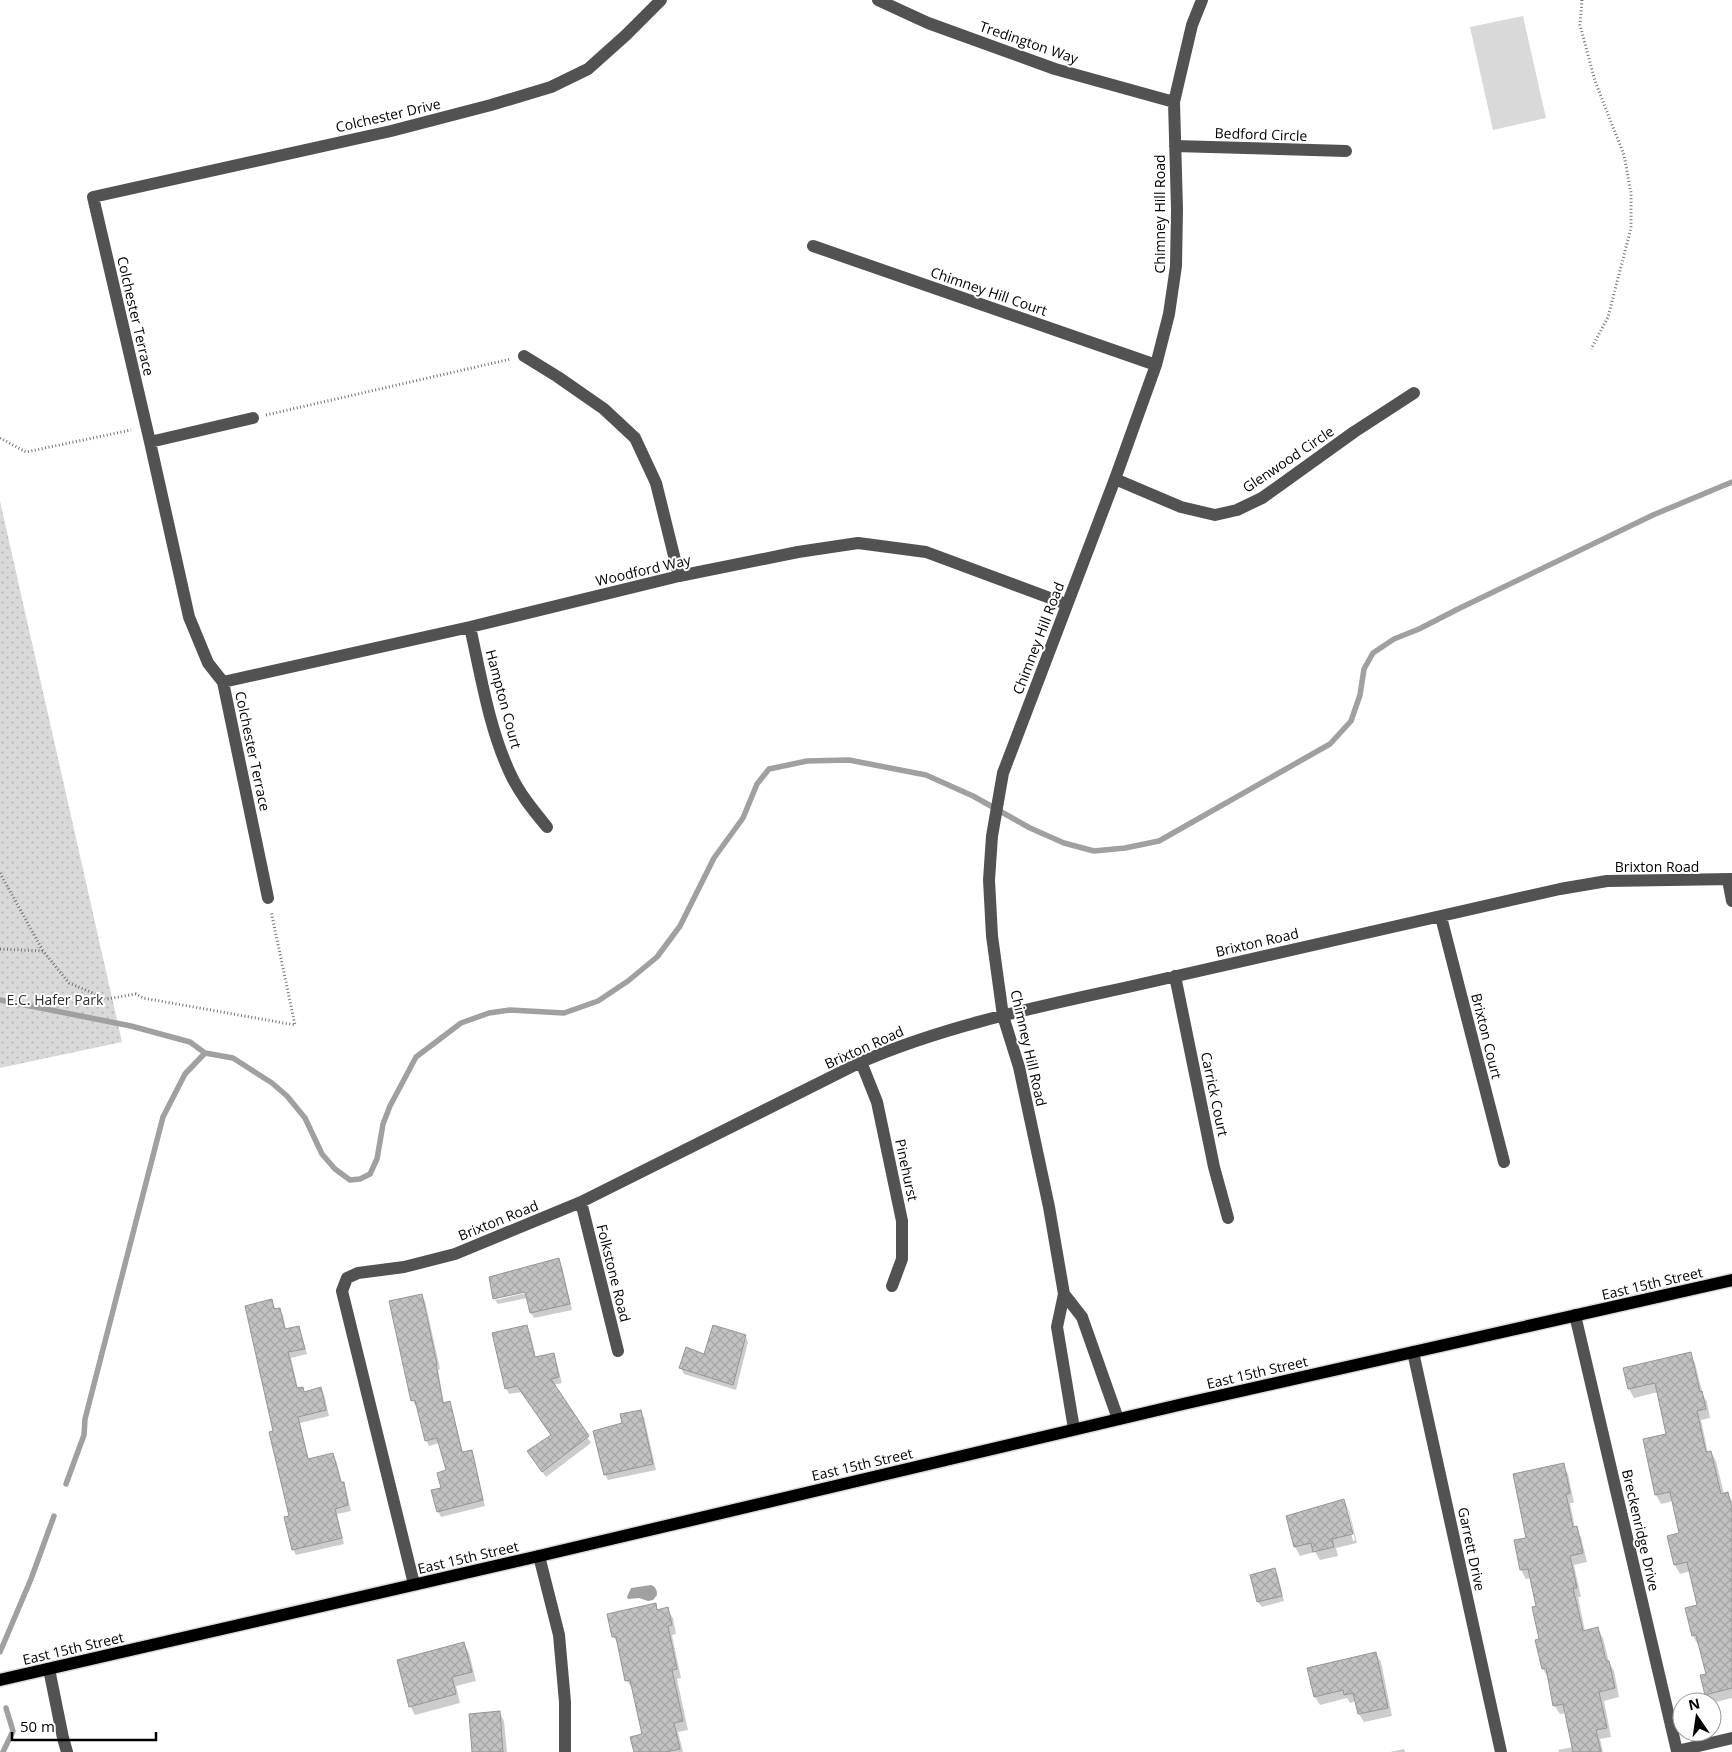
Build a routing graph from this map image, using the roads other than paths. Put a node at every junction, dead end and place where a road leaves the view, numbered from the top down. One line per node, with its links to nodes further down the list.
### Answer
1 (660, 0): 7 (street, Colchester Drive)
2 (878, 0): 4 (street, Tredington Way)
3 (1202, 0): 4 (street, Chimney Hill Road)
4 (1174, 102): 5 (street, Chimney Hill Road)
5 (1175, 146): 6 (street, Bedford Circle); 10 (street, Chimney Hill Road)
6 (1346, 151)
7 (94, 197): 13 (street, Colchester Terrace)
8 (813, 246): 10 (street, Chimney Hill Court)
9 (524, 356): 15 (street)
10 (1156, 364): 14 (street, Chimney Hill Road)
11 (1414, 393): 14 (street, Glenwood Circle)
12 (253, 418): 13 (street)
13 (150, 442): 18 (street, Colchester Terrace)
14 (1115, 479): 16 (street, Chimney Hill Road)
15 (679, 576): 16 (street, Woodford Way); 17 (street, Woodford Way)
16 (1066, 604): 25 (street, Chimney Hill Road)
17 (470, 627): 18 (street, Woodford Way); 19 (street, Hampton Court)
18 (223, 682): 21 (street, Colchester Terrace)
19 (547, 827)
20 (1730, 880): 22 (street); 23 (street, Brixton Road)
21 (268, 898)
22 (1732, 902)
23 (1441, 917): 24 (street, Brixton Road); 27 (street, Brixton Court)
24 (1175, 976): 25 (street, Brixton Road); 29 (street, Carrick Court)
25 (1004, 1016): 26 (street, Brixton Road); 32 (street, Chimney Hill Road)
26 (861, 1062): 28 (street, Brixton Road); 31 (street, Pinehurst)
27 (1504, 1162)
28 (581, 1202): 34 (street, Folkstone Road); 39 (street, Brixton Road)
29 (1228, 1218)
30 (1732, 1280): 33 (main road, East 15th Street)
31 (892, 1286)
32 (1064, 1294): 36 (street); 37 (street)
33 (1575, 1315): 35 (main road, East 15th Street); 42 (street, Breckenridge Drive)
34 (618, 1351)
35 (1413, 1352): 36 (main road, East 15th Street); 45 (street, Garrett Drive)
36 (1118, 1419): 37 (main road, East 15th Street)
37 (1074, 1430): 38 (main road, East 15th Street)
38 (539, 1556): 39 (main road, East 15th Street); 44 (street)
39 (414, 1584): 40 (main road, East 15th Street)
40 (49, 1669): 41 (main road, East 15th Street); 43 (street)
41 (0, 1680)
42 (1732, 1738)
43 (67, 1752)
44 (565, 1752)
45 (1501, 1752)

